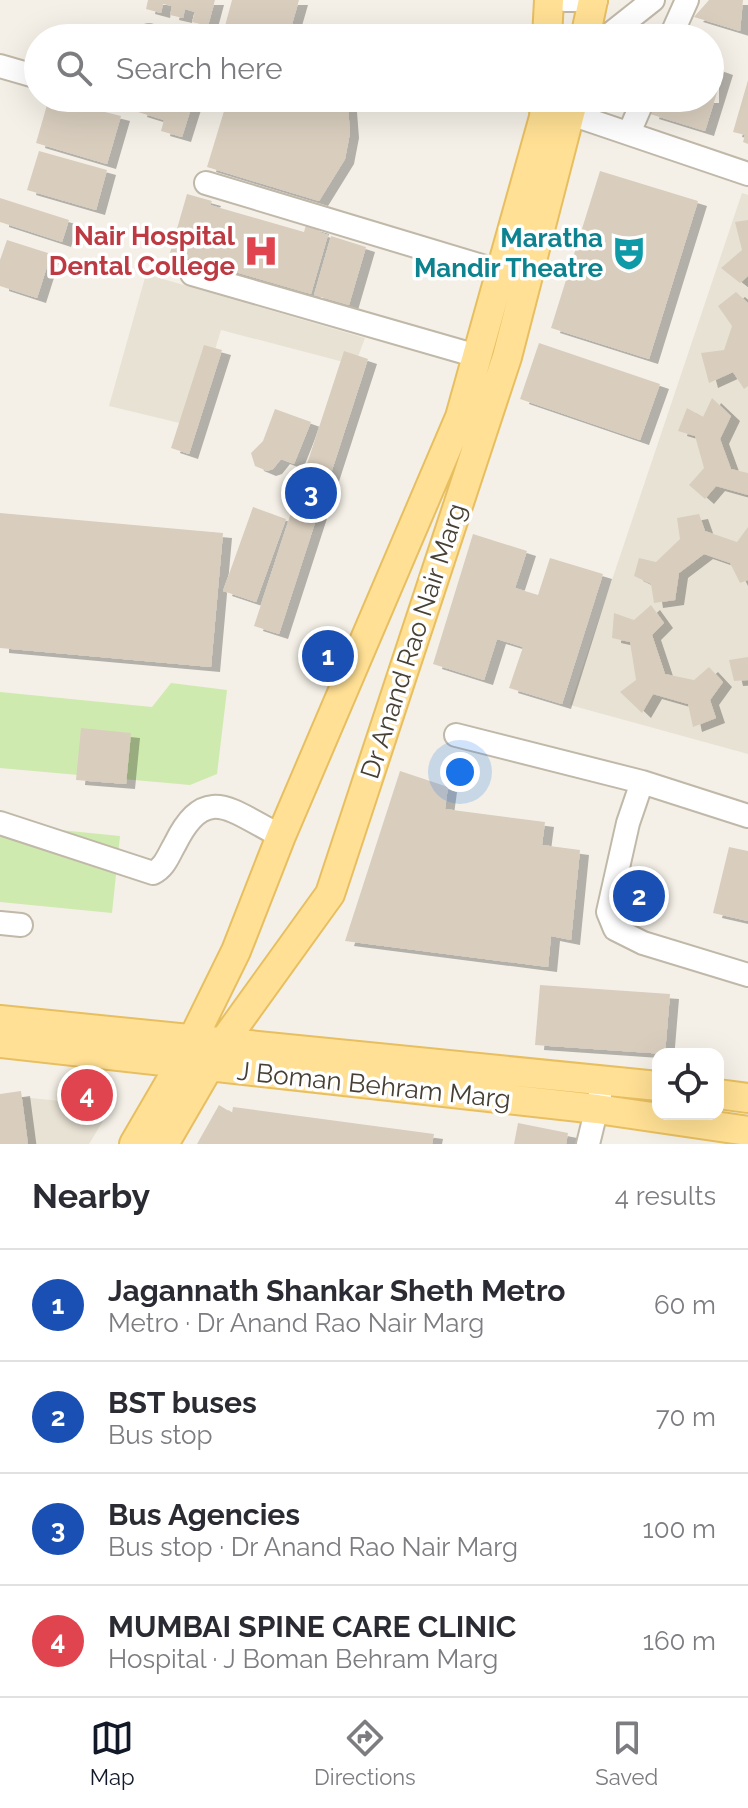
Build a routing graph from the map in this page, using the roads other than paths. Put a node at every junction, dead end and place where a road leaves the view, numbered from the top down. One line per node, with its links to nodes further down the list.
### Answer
1 (549, 0): 5 (main road)
2 (586, 0): 6 (main road)
3 (653, 0): 7 (street)
4 (687, 0): 8 (street)
5 (548, 24)
6 (585, 24)
7 (623, 24)
8 (676, 24)
9 (0, 66): 10 (street)
10 (24, 73)
11 (544, 112): 19 (main road, Dr Anand Rao Nair Marg)
12 (570, 112): 19 (main road, Dr Anand Rao Nair Marg)
13 (585, 112): 15 (street)
14 (638, 112): 15 (street)
15 (629, 133): 16 (street)
16 (748, 174)
17 (206, 183): 19 (street)
18 (192, 274): 20 (street)
19 (514, 276): 20 (main road, Dr Anand Rao Nair Marg); 30 (main road, Dr Anand Rao Nair Marg)
20 (477, 356): 25 (main road, Dr Anand Rao Nair Marg)
21 (456, 735): 22 (street)
22 (642, 782): 23 (street); 26 (street)
23 (748, 816)
24 (0, 823): 25 (street)
25 (281, 836): 29 (main road, Dr Anand Rao Nair Marg)
26 (748, 975)
27 (0, 1020): 29 (main road, J Boman Behram Marg)
28 (0, 1043): 29 (main road, J Boman Behram Marg)
29 (186, 1053): 30 (main road, J Boman Behram Marg); 37 (main road, Dr Anand Rao Nair Marg)
30 (215, 1055): 31 (main road, J Boman Behram Marg); 35 (main road, J Boman Behram Marg); 38 (main road, Dr Anand Rao Nair Marg)
31 (603, 1079): 32 (main road, J Boman Behram Marg); 35 (street)
32 (652, 1085)
33 (724, 1095): 34 (main road)
34 (748, 1098)
35 (597, 1109): 36 (main road, J Boman Behram Marg); 39 (street)
36 (748, 1131)
37 (134, 1144)
38 (164, 1144)
39 (588, 1144)

